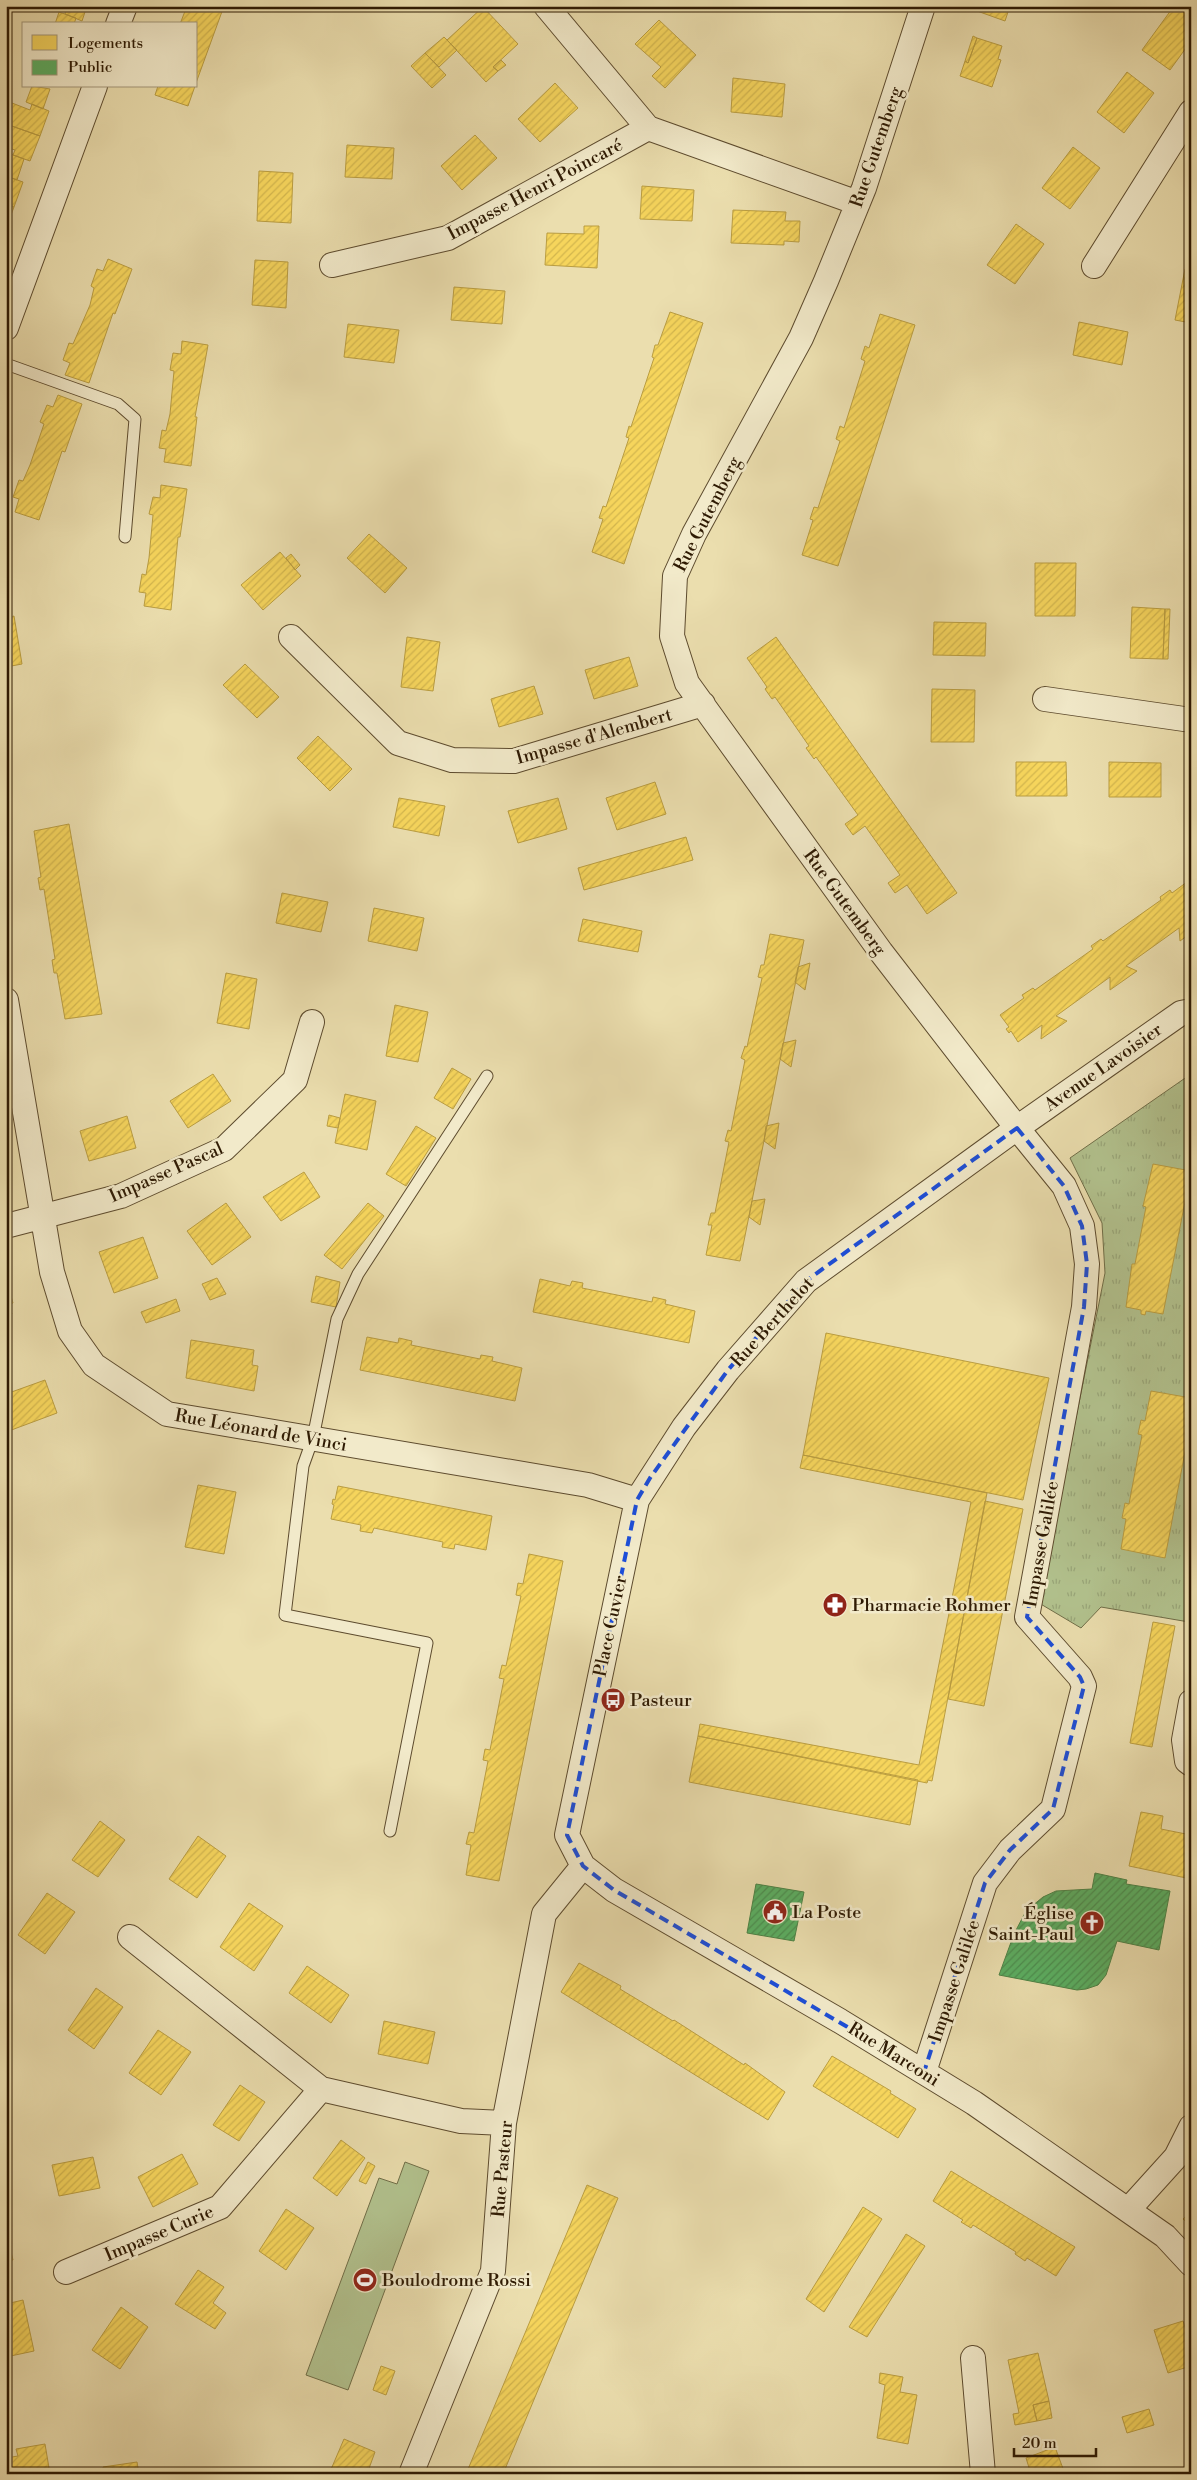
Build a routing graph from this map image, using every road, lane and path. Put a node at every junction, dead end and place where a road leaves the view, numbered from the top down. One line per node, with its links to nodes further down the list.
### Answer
1 (125, 6): 4 (street)
2 (546, 6): 7 (street)
3 (923, 6): 8 (street, Rue Gutemberg)
4 (119, 22)
5 (94, 88): 11 (street)
6 (1191, 112): 10 (street)
7 (648, 128): 8 (street); 9 (street, Impasse Henri Poincaré)
8 (858, 203): 16 (street, Rue Gutemberg)
9 (332, 264)
10 (1094, 266)
11 (6, 328)
12 (6, 364): 13 (lane)
13 (125, 537)
14 (291, 637): 16 (street, Impasse d'Alembert)
15 (1045, 699): 17 (street)
16 (703, 704): 22 (street, Rue Gutemberg)
17 (1191, 720)
18 (6, 1000): 23 (street, Rue Léonard de Vinci)
19 (1191, 1011): 22 (street, Avenue Lavoisier)
20 (312, 1022): 23 (street, Impasse Pascal)
21 (487, 1076): 25 (lane)
22 (1016, 1128): 26 (street, Rue Berthelot); 32 (street, Impasse Galilée)
23 (43, 1215): 24 (street, Impasse Pascal); 25 (street, Rue Léonard de Vinci)
24 (6, 1226)
25 (313, 1438): 26 (street, Rue Léonard de Vinci); 29 (lane)
26 (637, 1500): 30 (street, Place Cuvier)
27 (1191, 1702): 28 (street)
28 (1191, 1764)
29 (390, 1831)
30 (582, 1866): 32 (street, Rue Marconi); 34 (street, Rue Pasteur)
31 (130, 1937): 33 (street)
32 (924, 2072): 36 (street, Rue Marconi)
33 (321, 2089): 34 (street); 38 (street, Impasse Curie)
34 (504, 2123): 40 (street, Rue Pasteur)
35 (1191, 2127): 36 (street)
36 (1129, 2210): 37 (street, Rue Marconi)
37 (1191, 2264)
38 (66, 2272)
39 (973, 2358): 41 (street)
40 (411, 2474)
41 (983, 2474)

